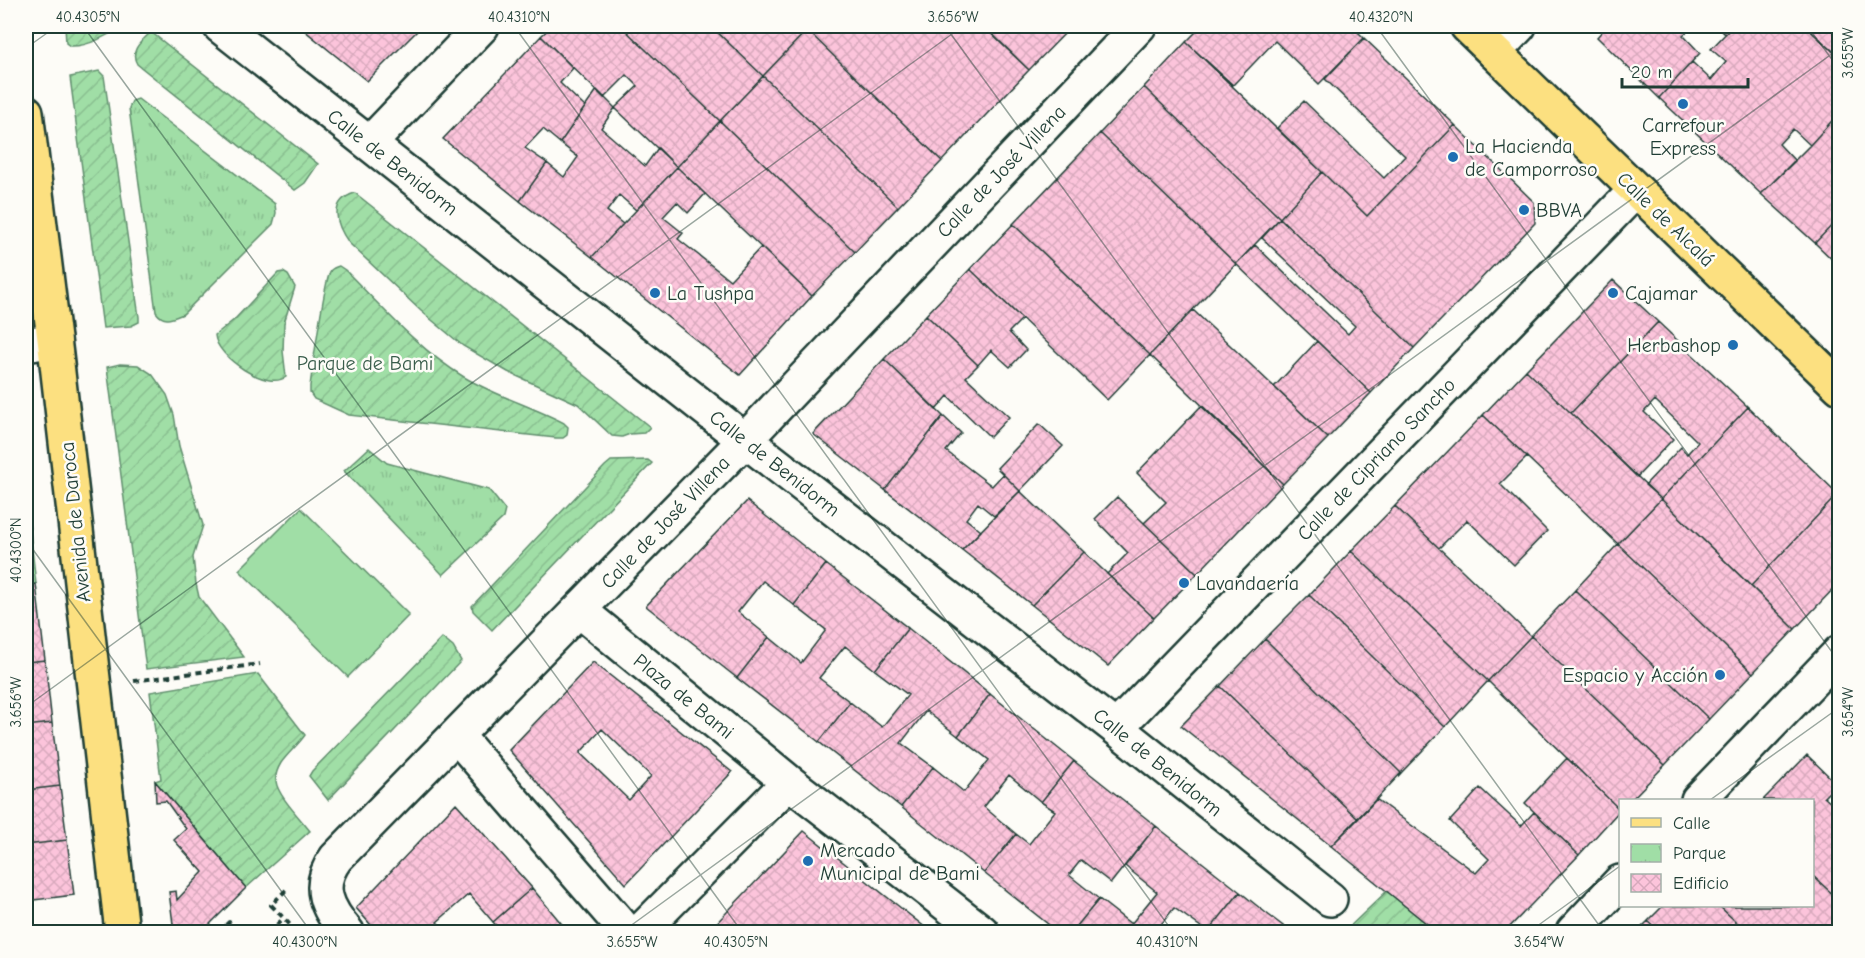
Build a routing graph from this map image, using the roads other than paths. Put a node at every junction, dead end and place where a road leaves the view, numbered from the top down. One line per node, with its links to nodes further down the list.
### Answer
1 (220, 26): 8 (street, Calle de Benidorm)
2 (482, 26): 8 (street)
3 (1139, 26): 12 (street, Calle de José Villena)
4 (1467, 26): 6 (main road, Calle de Alcalá)
5 (1519, 26): 6 (street)
6 (1494, 52): 9 (main road, Calle de Alcalá)
7 (26, 112): 10 (main road, Avenida de Daroca)
8 (370, 143): 12 (street, Calle de Benidorm)
9 (1636, 190): 11 (main road, Calle de Alcalá); 15 (street, Calle de Cipriano Sancho)
10 (40, 342): 21 (main road, Avenida de Daroca)
11 (1839, 387)
12 (745, 440): 13 (street, Calle de José Villena); 15 (street, Calle de Benidorm)
13 (579, 610): 16 (street, Calle de José Villena); 17 (street, Plaza de Bami)
14 (1839, 652): 18 (street)
15 (1116, 728): 20 (street, Calle de Benidorm)
16 (457, 736): 22 (street, Calle de José Villena); 23 (street)
17 (789, 782): 24 (street); 25 (street, Plaza de Bami)
18 (1700, 799)
19 (1619, 883): 26 (street)
20 (1330, 899)
21 (122, 933)
22 (347, 933)
23 (627, 933)
24 (640, 933)
25 (982, 933)
26 (1573, 933)

